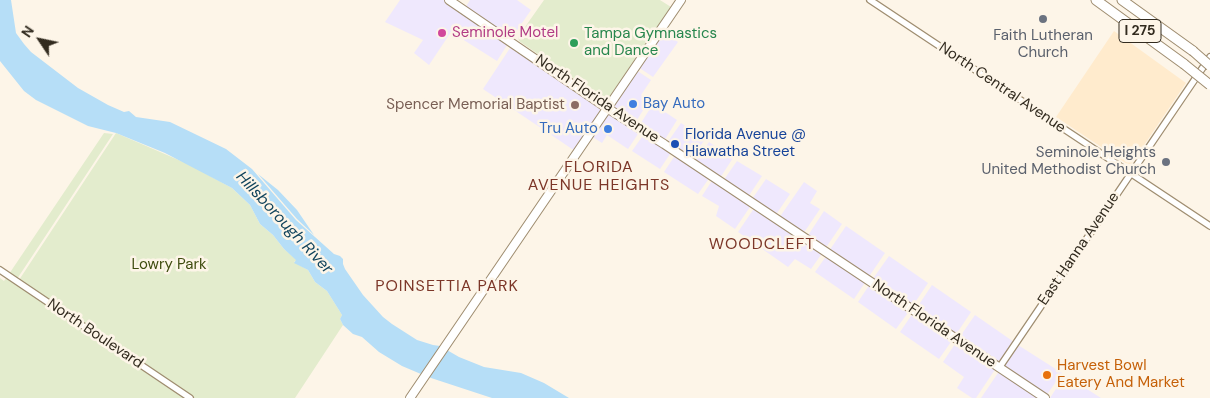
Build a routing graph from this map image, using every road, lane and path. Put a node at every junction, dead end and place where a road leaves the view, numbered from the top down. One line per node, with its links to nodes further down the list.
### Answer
1 (449, 0): 9 (main road, North Florida Avenue)
2 (681, 0): 9 (main road)
3 (870, 0): 10 (street, North Central Avenue)
4 (1096, 0): 8 (highway, I 275, bridge)
5 (1122, 0): 7 (highway, I 275, bridge)
6 (1210, 57): 10 (street, East Hanna Avenue)
7 (1210, 66)
8 (1210, 85)
9 (607, 108): 13 (main road, North Florida Avenue); 15 (main road)
10 (1131, 174): 11 (street, North Central Avenue); 13 (street, East Hanna Avenue)
11 (1210, 226)
12 (0, 270): 14 (street, North Boulevard)
13 (999, 368): 16 (main road, North Florida Avenue)
14 (190, 398)
15 (410, 398)
16 (1045, 398)

